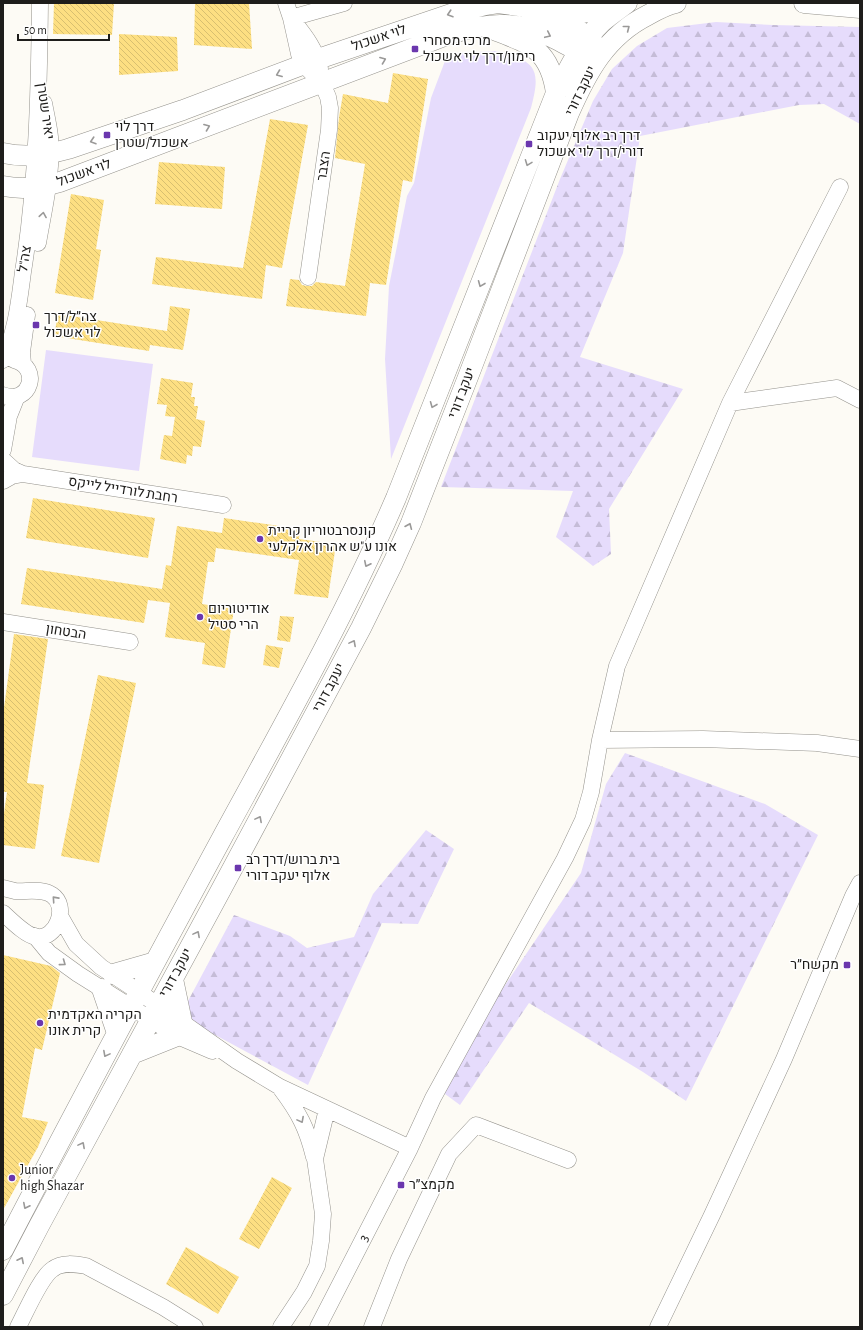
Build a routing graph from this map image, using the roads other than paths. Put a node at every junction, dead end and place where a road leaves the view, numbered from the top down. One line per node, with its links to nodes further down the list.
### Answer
1 (40, 3): 18 (street, יאיר שטרן)
2 (286, 3): 10 (street, הצבר)
3 (344, 3): 10 (street)
4 (623, 3): 9 (main road)
5 (627, 3): 12 (main road, יעקב דורי)
6 (676, 3): 13 (main road, יעקב דורי, one-way to 6)
7 (804, 3): 8 (main road)
8 (860, 8)
9 (543, 12): 12 (main road, לוי אשכול); 14 (main road, לוי אשכול, one-way to 14)
10 (292, 18): 14 (street, הצבר)
11 (483, 26): 12 (main road, לוי אשכול, one-way to 12); 15 (main road, לוי אשכול, one-way to 11); 16 (main road)
12 (584, 44): 13 (main road); 16 (main road, יעקב דורי)
13 (600, 55): 43 (main road, יעקב דורי, one-way to 13)
14 (311, 61): 15 (street, הצבר); 18 (main road, לוי אשכול, one-way to 18)
15 (322, 83): 19 (main road, לוי אשכול, one-way to 15); 22 (street, הצבר)
16 (556, 93): 42 (main road, יעקב דורי, one-way to 42)
17 (3, 153): 18 (main road, לוי אשכול)
18 (43, 154): 19 (street, יאיר שטרן)
19 (38, 183): 20 (main road, לוי אשכול); 23 (street, צה"ל); 24 (street, צה"ל, one-way to 19)
20 (3, 186)
21 (840, 187): 27 (street, 3)
22 (308, 277)
23 (3, 361): 24 (street)
24 (23, 364): 25 (street, צה"ל)
25 (10, 396): 28 (street)
26 (860, 400): 27 (street)
27 (730, 403): 35 (street, 3)
28 (3, 450)
29 (3, 460): 30 (street, רחבת לורדייל לייקס)
30 (23, 474): 31 (street, רחבת לורדייל לייקס); 32 (street, רחבת לורדייל לייקס)
31 (3, 481)
32 (223, 505)
33 (3, 622): 34 (street, הבטחון)
34 (130, 642)
35 (600, 740): 36 (street); 52 (street, 3)
36 (860, 749)
37 (860, 883): 62 (street)
38 (3, 888): 40 (street, one-way to 38)
39 (3, 913): 41 (street)
40 (60, 916): 41 (street); 44 (street)
41 (35, 936): 44 (street, one-way to 44)
42 (155, 962): 44 (main road); 45 (main road, יעקב דורי)
43 (173, 979): 46 (main road, יעקב דורי); 47 (main road)
44 (107, 981): 45 (street); 48 (main road)
45 (135, 1000): 46 (street); 48 (main road, יעקב דורי)
46 (155, 1012): 47 (street); 49 (main road, יעקב דורי)
47 (180, 1029): 49 (main road); 50 (street)
48 (117, 1033): 55 (main road, יעקב דורי, one-way to 55)
49 (132, 1054): 56 (main road, יעקב דורי, one-way to 49)
50 (280, 1087): 51 (street); 53 (street, one-way to 53)
51 (327, 1109): 52 (street); 53 (street)
52 (410, 1148): 60 (street, 3)
53 (315, 1159): 59 (street)
54 (568, 1160): 61 (street)
55 (3, 1250)
56 (3, 1295)
57 (18, 1327): 58 (street)
58 (195, 1327)
59 (281, 1327)
60 (318, 1327)
61 (372, 1327)
62 (658, 1327)

